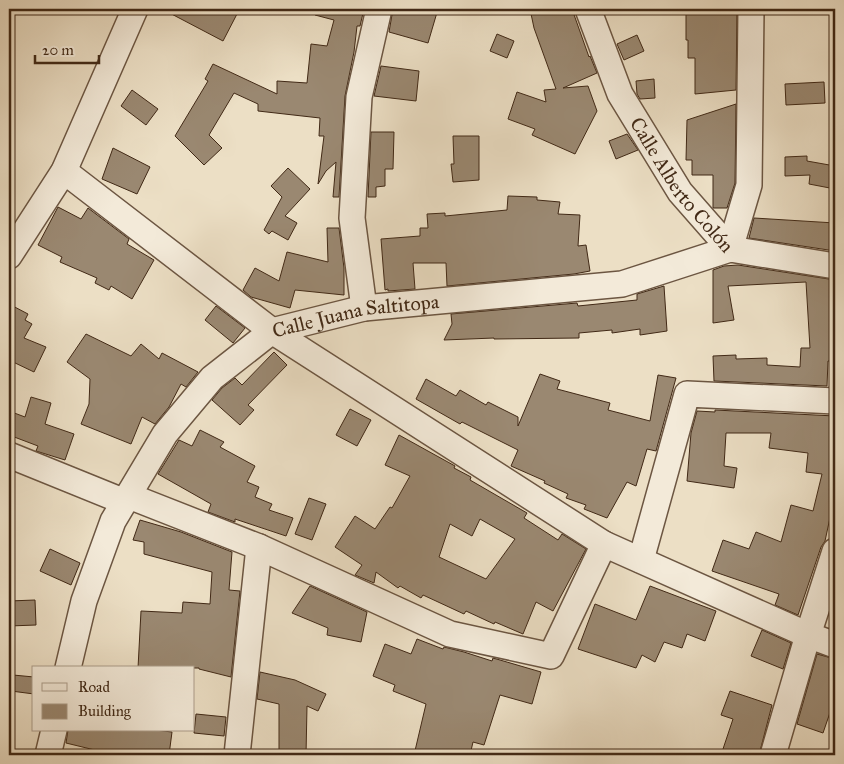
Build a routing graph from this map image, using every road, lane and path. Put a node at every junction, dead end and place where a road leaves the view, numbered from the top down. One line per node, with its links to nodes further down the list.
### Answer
1 (135, 9): 5 (street)
2 (379, 9): 9 (street)
3 (588, 9): 6 (street, Calle Alberto Colón)
4 (751, 9): 6 (street, Calle Alberto Colón)
5 (64, 171): 7 (street); 10 (street)
6 (730, 249): 8 (street, Calle Juana Saltitopa); 9 (street, Calle Juana Saltitopa)
7 (9, 256)
8 (835, 266)
9 (364, 308): 10 (street, Calle Juana Saltitopa)
10 (272, 330): 13 (street, Calle Juana Saltitopa); 14 (street)
11 (835, 401): 17 (street)
12 (9, 455): 13 (street)
13 (127, 499): 15 (street); 20 (street, Calle Juana Saltitopa)
14 (604, 544): 15 (street); 17 (street)
15 (259, 547): 23 (street)
16 (835, 551): 18 (street)
17 (641, 560): 18 (street)
18 (808, 635): 19 (street); 24 (street)
19 (835, 645)
20 (68, 666)
21 (54, 732): 22 (street)
22 (48, 755)
23 (237, 755)
24 (773, 755)

